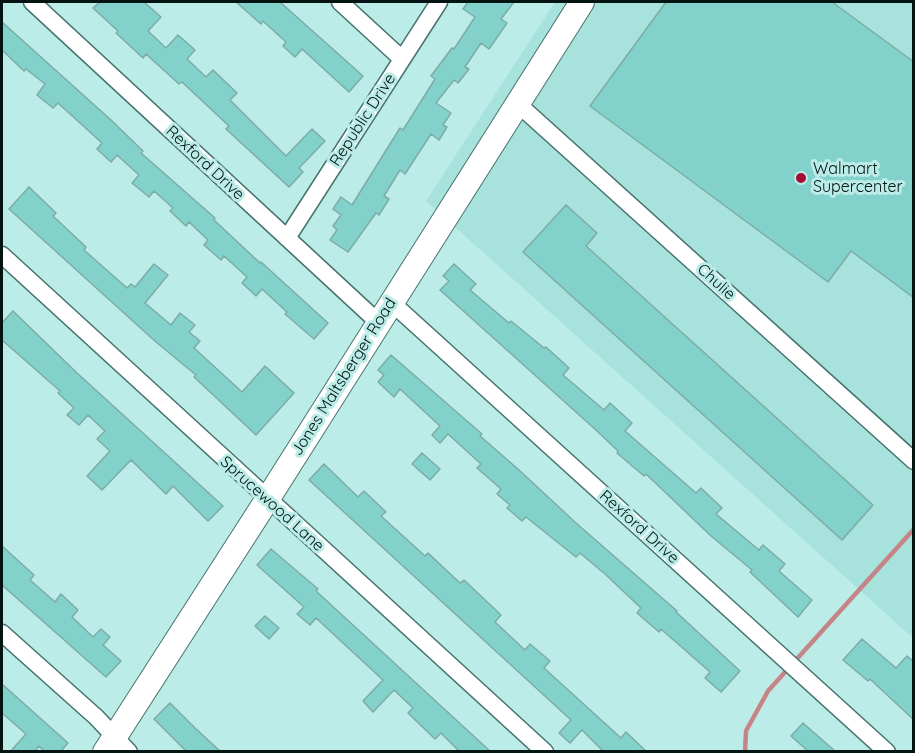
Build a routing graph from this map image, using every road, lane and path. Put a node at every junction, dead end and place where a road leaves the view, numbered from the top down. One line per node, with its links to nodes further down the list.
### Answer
1 (32, 2): 7 (street, Rexford Drive)
2 (340, 2): 5 (street)
3 (439, 2): 5 (street, Republic Drive)
4 (582, 2): 6 (main road, Jones Maltsberger Road)
5 (402, 59): 7 (street, Republic Drive)
6 (518, 104): 9 (main road, Jones Maltsberger Road); 11 (street, Chulie)
7 (286, 238): 10 (street, Rexford Drive)
8 (2, 255): 12 (street, Sprucewood Lane)
9 (392, 302): 10 (main road, Jones Maltsberger Road); 16 (street, Rexford Drive)
10 (379, 323): 12 (main road, Jones Maltsberger Road)
11 (914, 461)
12 (267, 500): 14 (main road, Jones Maltsberger Road); 15 (street, Sprucewood Lane)
13 (2, 633): 14 (street)
14 (116, 746)
15 (545, 752)
16 (886, 752)

